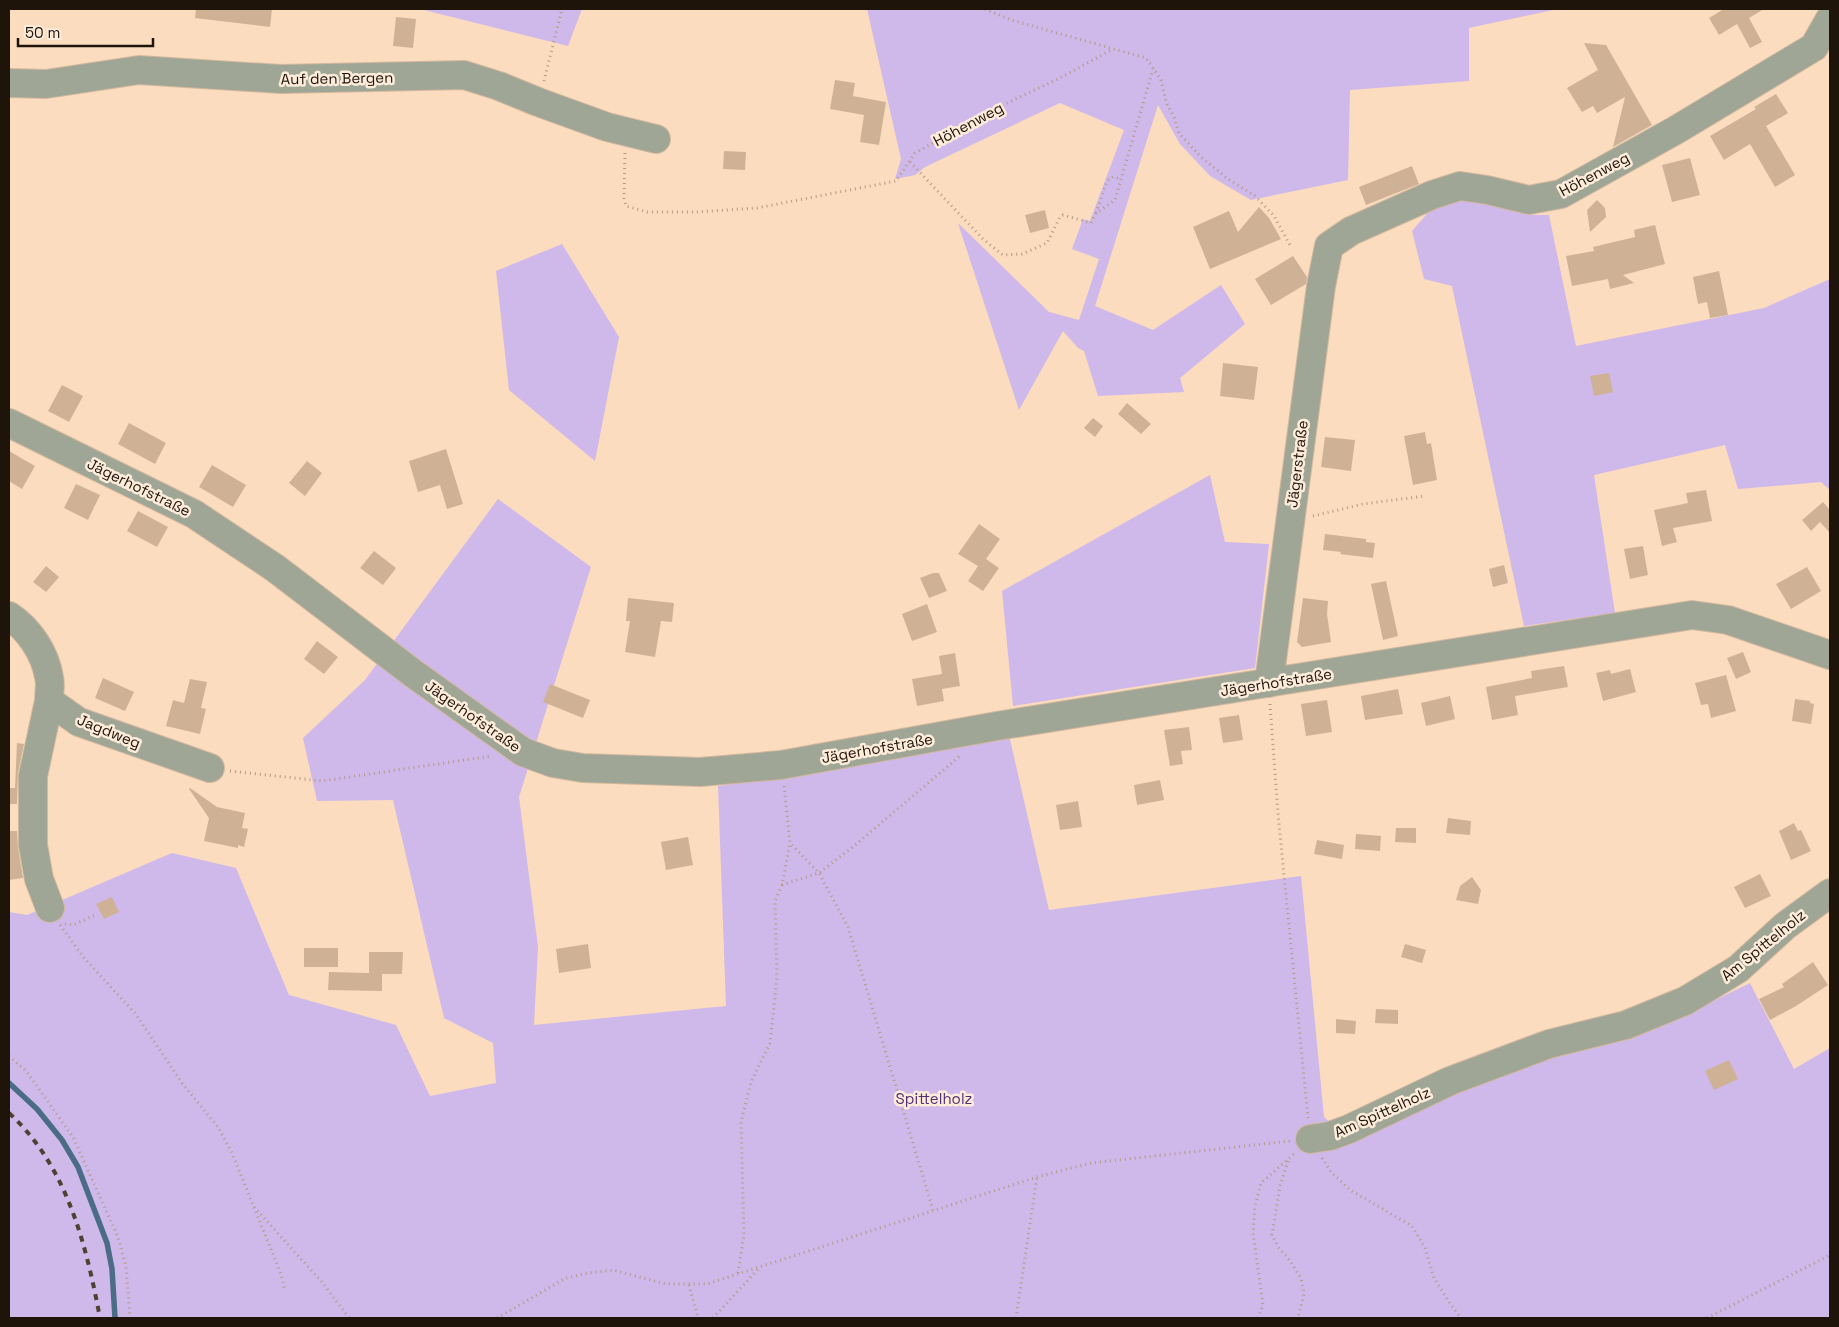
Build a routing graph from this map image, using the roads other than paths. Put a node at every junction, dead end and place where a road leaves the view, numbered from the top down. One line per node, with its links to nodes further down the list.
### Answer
1 (1830, 19): 4 (street, Höhenweg)
2 (9, 83): 3 (street, Auf den Bergen)
3 (656, 139)
4 (1329, 246): 8 (street, Jägerstraße)
5 (9, 423): 8 (street, Jägerhofstraße)
6 (9, 616): 9 (street)
7 (1830, 656): 8 (street, Jägerhofstraße)
8 (1269, 683)
9 (49, 701): 10 (street, Jagdweg); 12 (street)
10 (210, 768)
11 (1830, 893): 13 (street, Am Spittelholz)
12 (50, 908)
13 (1310, 1139)

